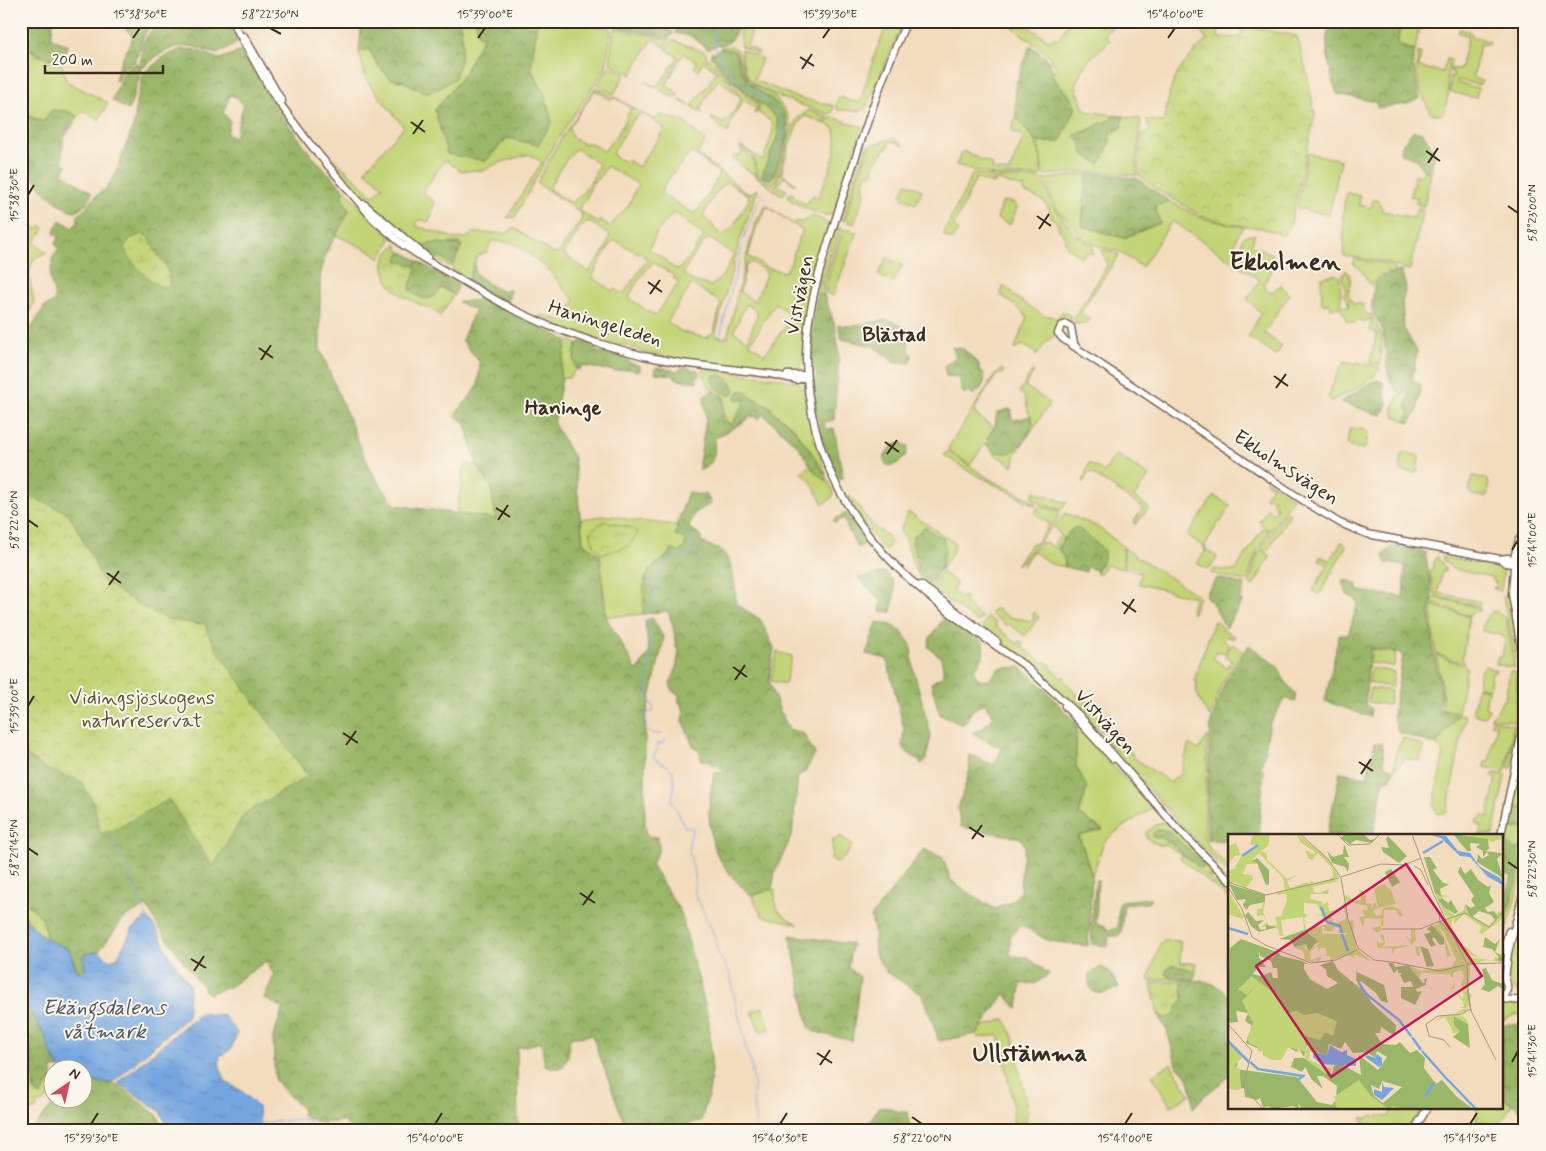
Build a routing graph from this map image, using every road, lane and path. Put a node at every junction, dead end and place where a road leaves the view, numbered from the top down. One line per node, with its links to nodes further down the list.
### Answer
1 (907, 21): 4 (main road, Vistvägen)
2 (233, 22): 4 (main road, Haningeleden)
3 (1077, 348): 7 (main road, Ekholmsvägen)
4 (806, 377): 11 (main road, Vistvägen)
5 (1525, 533): 7 (main road)
6 (1525, 539): 7 (main road)
7 (1519, 562): 8 (main road)
8 (1525, 672)
9 (1525, 717): 10 (main road)
10 (1501, 834)
11 (1228, 879)
12 (1525, 886): 13 (main road)
13 (1520, 904): 14 (main road); 15 (main road)
14 (1504, 947)
15 (1505, 980): 16 (main road); 18 (main road)
16 (1504, 995)
17 (1504, 998): 18 (main road)
18 (1524, 1000)
19 (1427, 1108): 20 (main road)
20 (1414, 1130)

